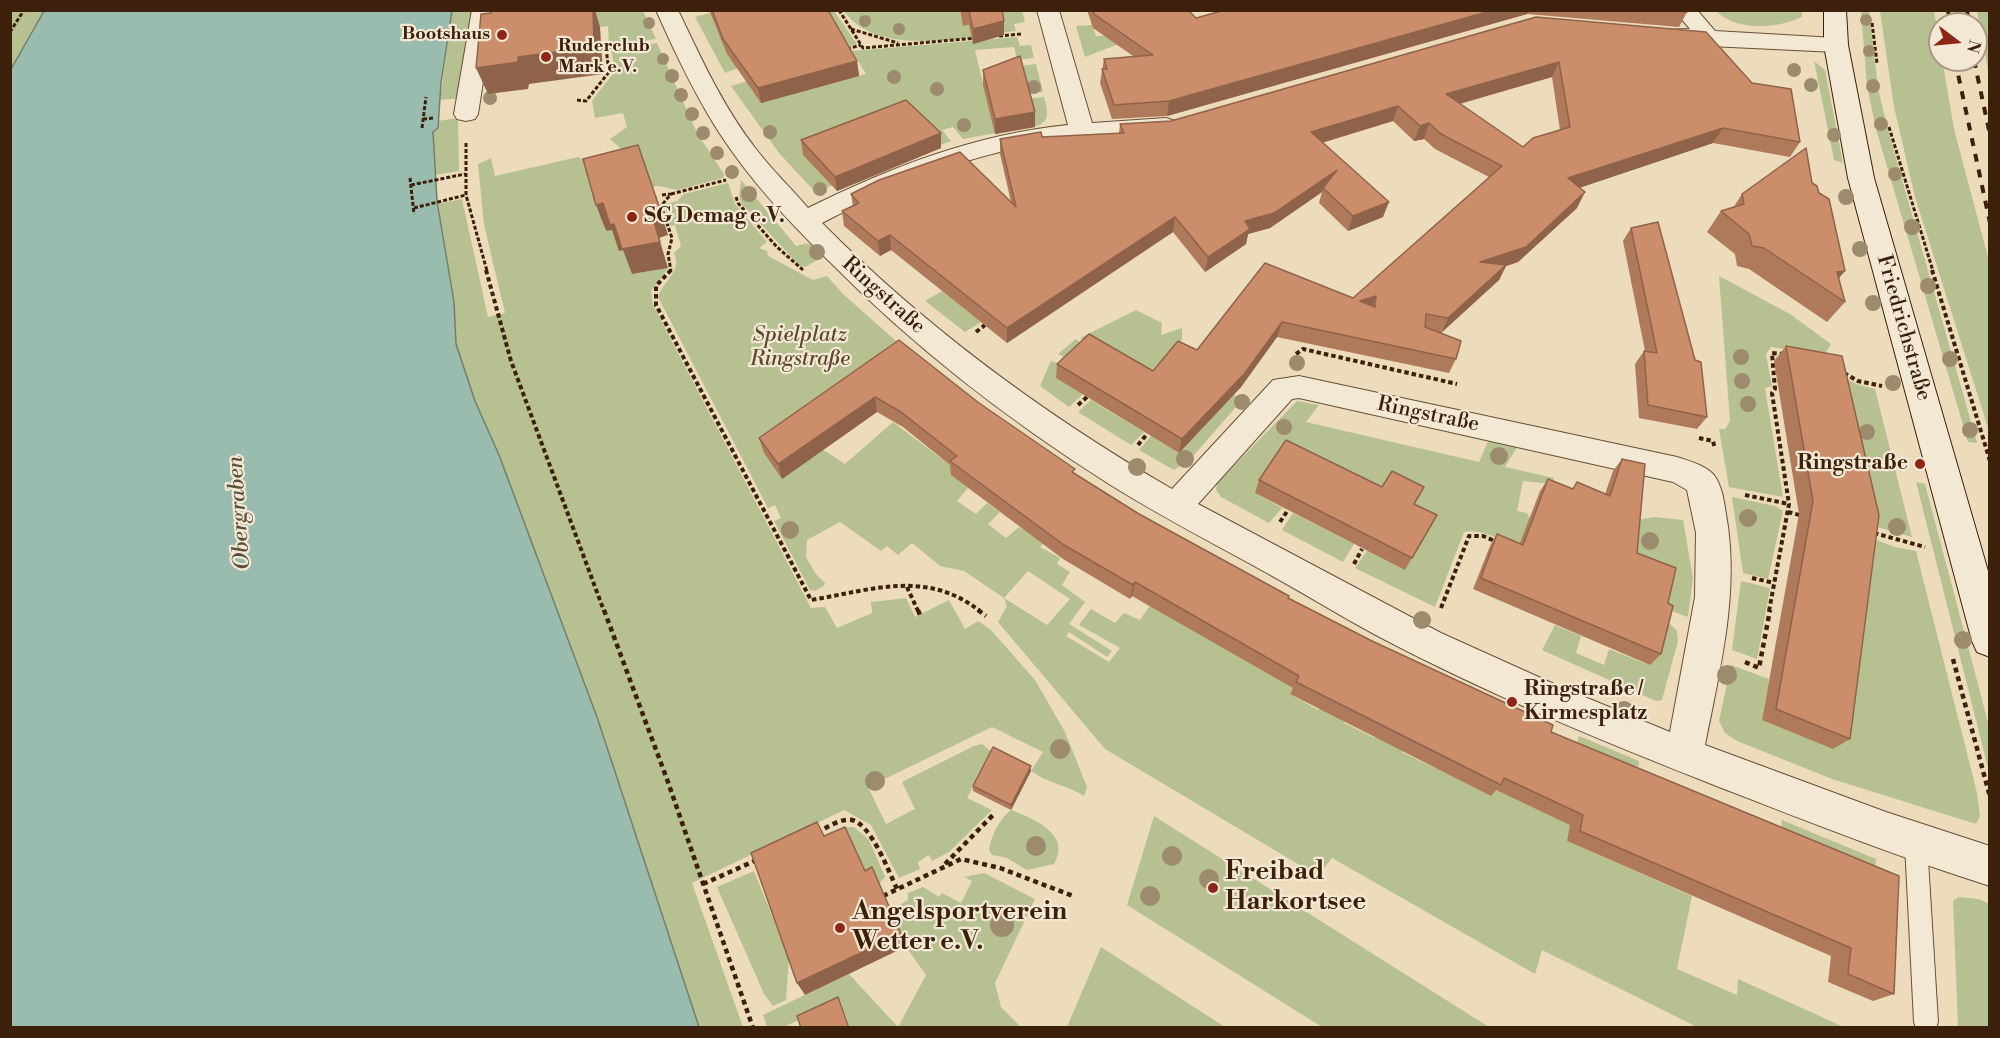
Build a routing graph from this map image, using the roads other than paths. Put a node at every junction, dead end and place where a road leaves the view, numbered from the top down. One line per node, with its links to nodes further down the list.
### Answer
1 (483, 10): 9 (street)
2 (667, 10): 12 (street, Ringstraße)
3 (1685, 10): 7 (street)
4 (1835, 10): 8 (street, Friedrichstraße)
5 (1051, 21): 11 (street)
6 (1640, 32): 7 (street)
7 (1710, 39): 8 (street)
8 (1836, 45): 14 (street, Friedrichstraße)
9 (466, 114)
10 (1190, 120): 11 (street)
11 (1082, 131): 12 (street)
12 (806, 220): 13 (street, Ringstraße)
13 (1176, 507): 15 (street, Ringstraße); 15 (street, Ringstraße)
14 (1989, 641)
15 (1684, 755): 16 (street, Ringstraße)
16 (1916, 844): 17 (street, Ringstraße); 18 (lane)
17 (1989, 866)
18 (1926, 1022)

